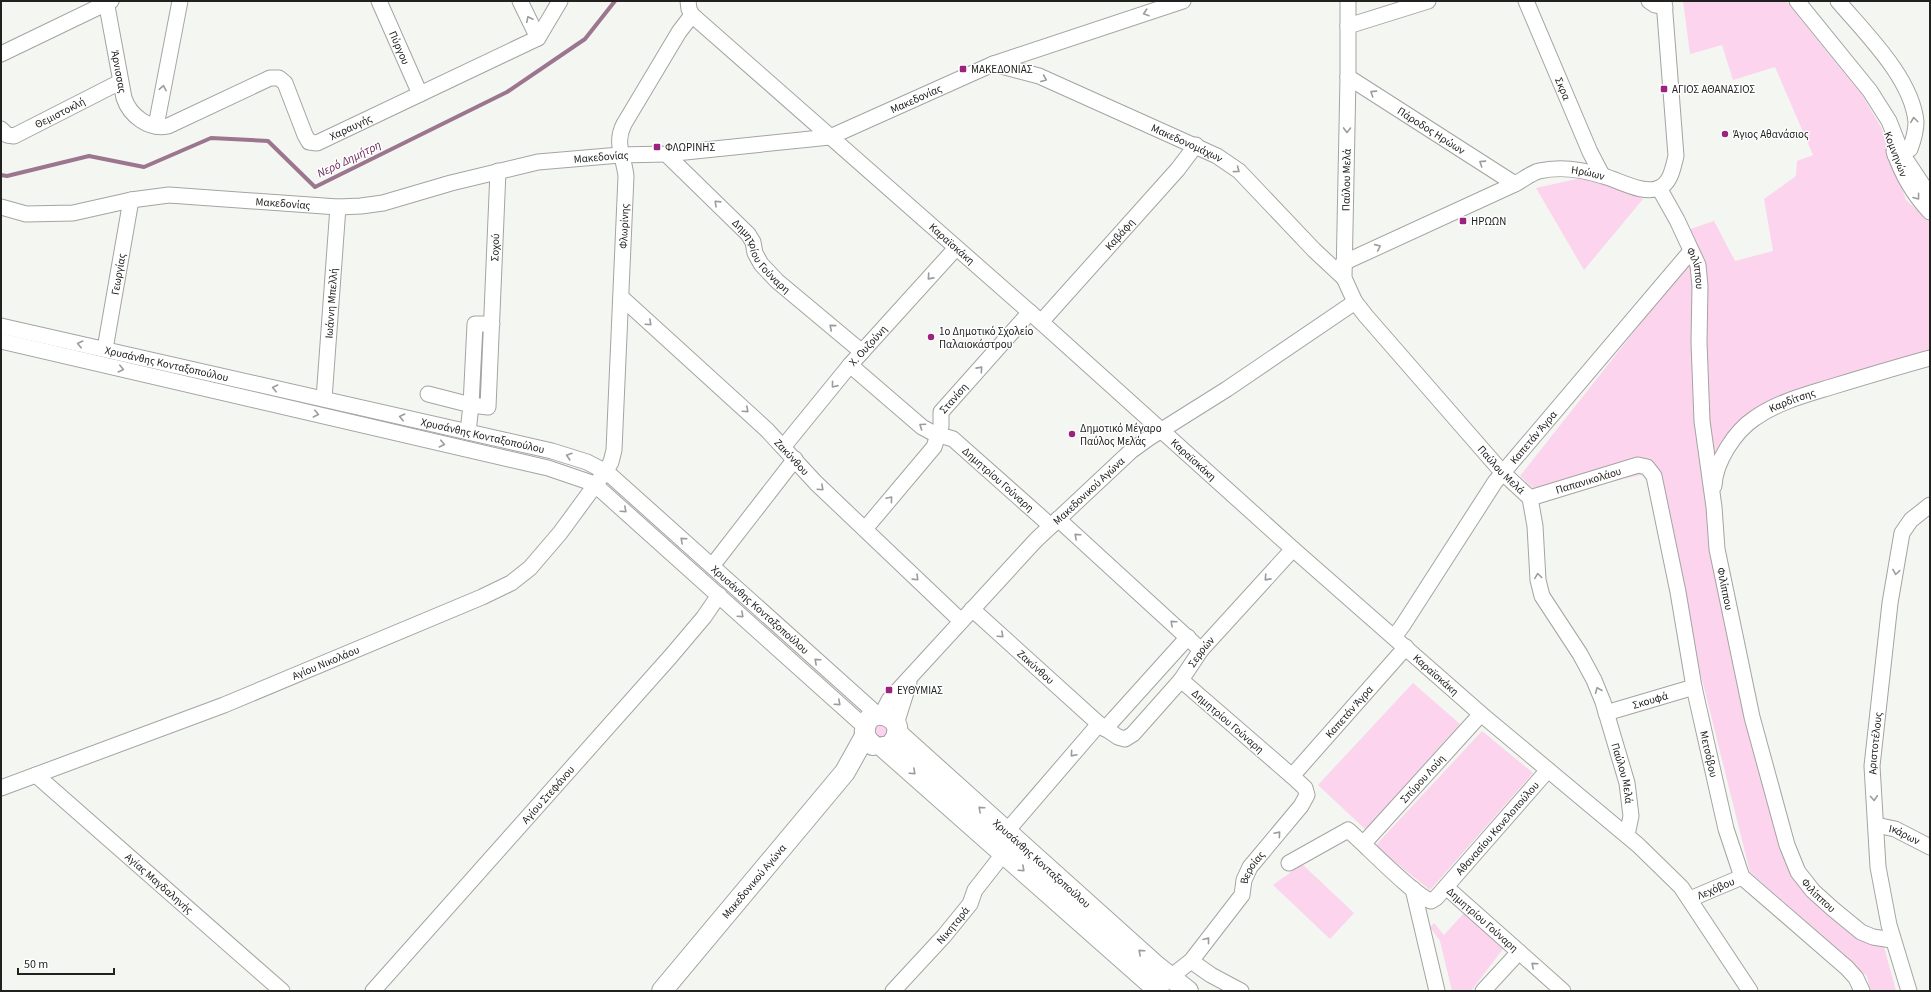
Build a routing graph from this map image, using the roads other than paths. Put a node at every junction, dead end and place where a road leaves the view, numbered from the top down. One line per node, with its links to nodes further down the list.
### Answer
1 (180, 1): 22 (street, one-way to 1)
2 (379, 1): 21 (street, Πύργου)
3 (520, 1): 16 (street, one-way to 3)
4 (560, 1): 16 (street)
5 (1184, 1): 18 (street, Μακεδονίας, one-way to 18)
6 (1348, 1): 15 (street, Παύλου Μελά)
7 (1428, 1): 15 (street)
8 (1526, 1): 30 (street, Σκρα)
9 (1649, 1): 13 (street)
10 (1797, 1): 27 (street, Κομνηνών)
11 (1838, 1): 27 (street, one-way to 11)
12 (108, 2): 17 (street); 20 (street, Άρνισσας)
13 (1665, 4): 32 (street)
14 (690, 8): 24 (street, Καραϊσκάκη); 28 (street, Φλωρίνης)
15 (1348, 26): 19 (street, Παύλου Μελά)
16 (538, 38): 21 (street, Χαραυγής)
17 (1, 54)
18 (993, 64): 24 (street, Μακεδονίας); 25 (street, Μακεδονομάχων, one-way to 25)
19 (1348, 78): 31 (street, Πάροδος Ηρώων, one-way to 19); 40 (street, Παύλου Μελά, one-way to 40)
20 (120, 82): 22 (street, Άρνισσας); 23 (street, Θεμιστοκλή)
21 (420, 94): 22 (street, Χαραυγής)
22 (156, 126)
23 (1, 128)
24 (830, 137): 26 (street, Μακεδονίας); 38 (street, Καραϊσκάκη)
25 (1196, 146): 41 (street, Μακεδονομάχων, one-way to 41); 44 (street, Καβάφη)
26 (666, 154): 28 (street, Μακεδονίας); 48 (street, Δημητρίου Γούναρη, one-way to 26)
27 (1899, 154): 33 (street, Κομνηνών); 37 (street, Κομνηνών, one-way to 37)
28 (620, 155): 29 (street, Μακεδονίας); 42 (street, Φλωρίνης)
29 (498, 171): 36 (street, Μακεδονίας); 53 (street, Σοχού)
30 (1602, 175): 31 (street, Ηρώων); 32 (street, Ηρώων)
31 (1515, 184): 40 (street, Ηρώων, one-way to 31)
32 (1659, 188): 39 (street, Φιλίππου)
33 (1930, 196)
34 (131, 200): 35 (street, Μακεδονίας); 36 (street, Μακεδονίας); 47 (street, Γεωργίας)
35 (1, 207)
36 (338, 207): 52 (street, Ιωάννη Μπελλή)
37 (1930, 212)
38 (956, 248): 44 (street, Καραϊσκάκη); 48 (street, Χ. Ουζούνη, one-way to 48)
39 (1692, 251): 61 (street, Καπετάν Άγρα); 65 (street, Φιλίππου)
40 (1343, 263): 41 (street, Παύλου Μελά)
41 (1344, 278): 43 (street, Παύλου Μελά)
42 (621, 297): 57 (street, Ζακύνθου, one-way to 57); 60 (street, Φλωρίνης)
43 (1355, 302): 54 (street, Μακεδονικού Αγώνα); 61 (street, Παύλου Μελά)
44 (1036, 317): 54 (street, Καραϊσκάκη); 56 (street, Στανίση, one-way to 44)
45 (1, 326): 47 (street, Χρυσάνθης Κονταξοπούλου, one-way to 45)
46 (1, 341): 62 (street, Χρυσάνθης Κονταξοπούλου, one-way to 62)
47 (105, 349): 52 (street, Χρυσάνθης Κονταξοπούλου, one-way to 47)
48 (862, 352): 50 (street, Χ. Ουζούνη)
49 (1930, 358): 65 (street, Καρδίτσης)
50 (850, 365): 56 (street, Δημητρίου Γούναρη, one-way to 50); 57 (street, Χ. Ουζούνη, one-way to 57)
51 (428, 394): 53 (street)
52 (324, 399): 55 (street, Χρυσάνθης Κονταξοπούλου, one-way to 52)
53 (471, 405): 55 (street)
54 (1162, 429): 66 (street, Μακεδονικού Αγώνα); 68 (street, Καραϊσκάκη)
55 (468, 432): 60 (street, Χρυσάνθης Κονταξοπούλου, one-way to 55)
56 (939, 434): 66 (street, Δημητρίου Γούναρη); 67 (street, Στανίση, one-way to 56)
57 (784, 446): 58 (street, Ζακύνθου)
58 (795, 459): 67 (street, Ζακύνθου, one-way to 67); 69 (street)
59 (1647, 467): 63 (street, Παπανικολάου); 78 (street, Μετσόβου)
60 (605, 471): 62 (street, Αγίου Νικολάου); 69 (street, Χρυσάνθης Κονταξοπούλου, one-way to 60)
61 (1502, 472): 63 (street, Παύλου Μελά); 74 (street, Καπετάν Άγρα)
62 (594, 485): 70 (street, Χρυσάνθης Κονταξοπούλου, one-way to 70); 84 (street, Αγίου Νικολάου)
63 (1530, 498): 79 (street, Παύλου Μελά, one-way to 63)
64 (1930, 505): 88 (street, Αριστοτέλους, one-way to 88)
65 (1714, 507): 99 (street, Φιλίππου)
66 (1054, 522): 71 (street, Μακεδονικού Αγώνα); 73 (street, Δημητρίου Γούναρη, one-way to 66)
67 (865, 529): 72 (street, Ζακύνθου, one-way to 72)
68 (1293, 549): 74 (street, Καραϊσκάκη); 76 (street, Σερρών, one-way to 76)
69 (712, 566): 82 (street, Χρυσάνθης Κονταξοπούλου, one-way to 69)
70 (719, 595): 82 (street, Χρυσάνθης Κονταξοπούλου, one-way to 82); 105 (street, Αγίου Στεφάνου)
71 (972, 609): 72 (street, Μακεδονικού Αγώνα); 81 (street, Ζακύνθου, one-way to 81)
72 (961, 621): 82 (street, Μακεδονικού Αγώνα)
73 (1188, 637): 76 (street, Δημητρίου Γούναρη); 81 (street, Σερρών)
74 (1394, 637): 75 (street, Καραϊσκάκη)
75 (1406, 647): 80 (street, Καραϊσκάκη); 85 (street, Καπετάν Άγρα)
76 (1201, 650): 77 (street, Σερρών)
77 (1181, 680): 81 (street, Σερρών); 85 (street, Δημητρίου Γούναρη)
78 (1694, 687): 79 (street, Σκουφά); 95 (street, Μετσόβου)
79 (1606, 713): 90 (street, Παύλου Μελά)
80 (1481, 714): 83 (street, Καραϊσκάκη); 91 (street, Σπύρου Λούη)
81 (1102, 726): 89 (street, Σερρών, one-way to 89)
82 (881, 730): 89 (main road, Χρυσάνθης Κονταξοπούλου, one-way to 82); 93 (main road, Χρυσάνθης Κονταξοπούλου, one-way to 93); 106 (main road, Μακεδονικού Αγώνα)
83 (1548, 770): 90 (street, Καραϊσκάκη); 96 (street, Αθανασίου Κανελοπούλου)
84 (36, 775): 86 (street, Αγίου Νικολάου); 104 (street, Αγίας Μαγδαληνής)
85 (1292, 776): 87 (street, Δημητρίου Γούναρη)
86 (1, 788)
87 (1308, 795): 101 (street, Βεροίας, one-way to 87)
88 (1876, 825): 92 (street, Ικάρων); 99 (street, Αριστοτέλους)
89 (1006, 832): 102 (main road, Χρυσάνθης Κονταξοπούλου, one-way to 89)
90 (1627, 835): 98 (street)
91 (1364, 843): 94 (street, Δημητρίου Γούναρη); 97 (street, Δημητρίου Γούναρη)
92 (1930, 847)
93 (1004, 853): 102 (main road, Χρυσάνθης Κονταξοπούλου, one-way to 102); 107 (street, Νικηταρά)
94 (1289, 863)
95 (1742, 878): 98 (street, Λεχόβου); 113 (street)
96 (1446, 886): 97 (street, Δημητρίου Γούναρη); 100 (street, Δημητρίου Γούναρη)
97 (1413, 889): 110 (street)
98 (1690, 900): 103 (street)
99 (1892, 940): 114 (street, Αριστοτέλους)
100 (1519, 952): 111 (street); 112 (street, Δημητρίου Γούναρη, one-way to 100)
101 (1191, 961): 102 (street, Βεροίας); 109 (street)
102 (1160, 987): 108 (main road, Χρυσάνθης Κονταξοπούλου)
103 (1746, 990)
104 (282, 991)
105 (373, 991)
106 (662, 991)
107 (893, 991)
108 (1188, 991)
109 (1241, 991)
110 (1436, 991)
111 (1483, 991)
112 (1563, 991)
113 (1862, 991)
114 (1909, 991)

